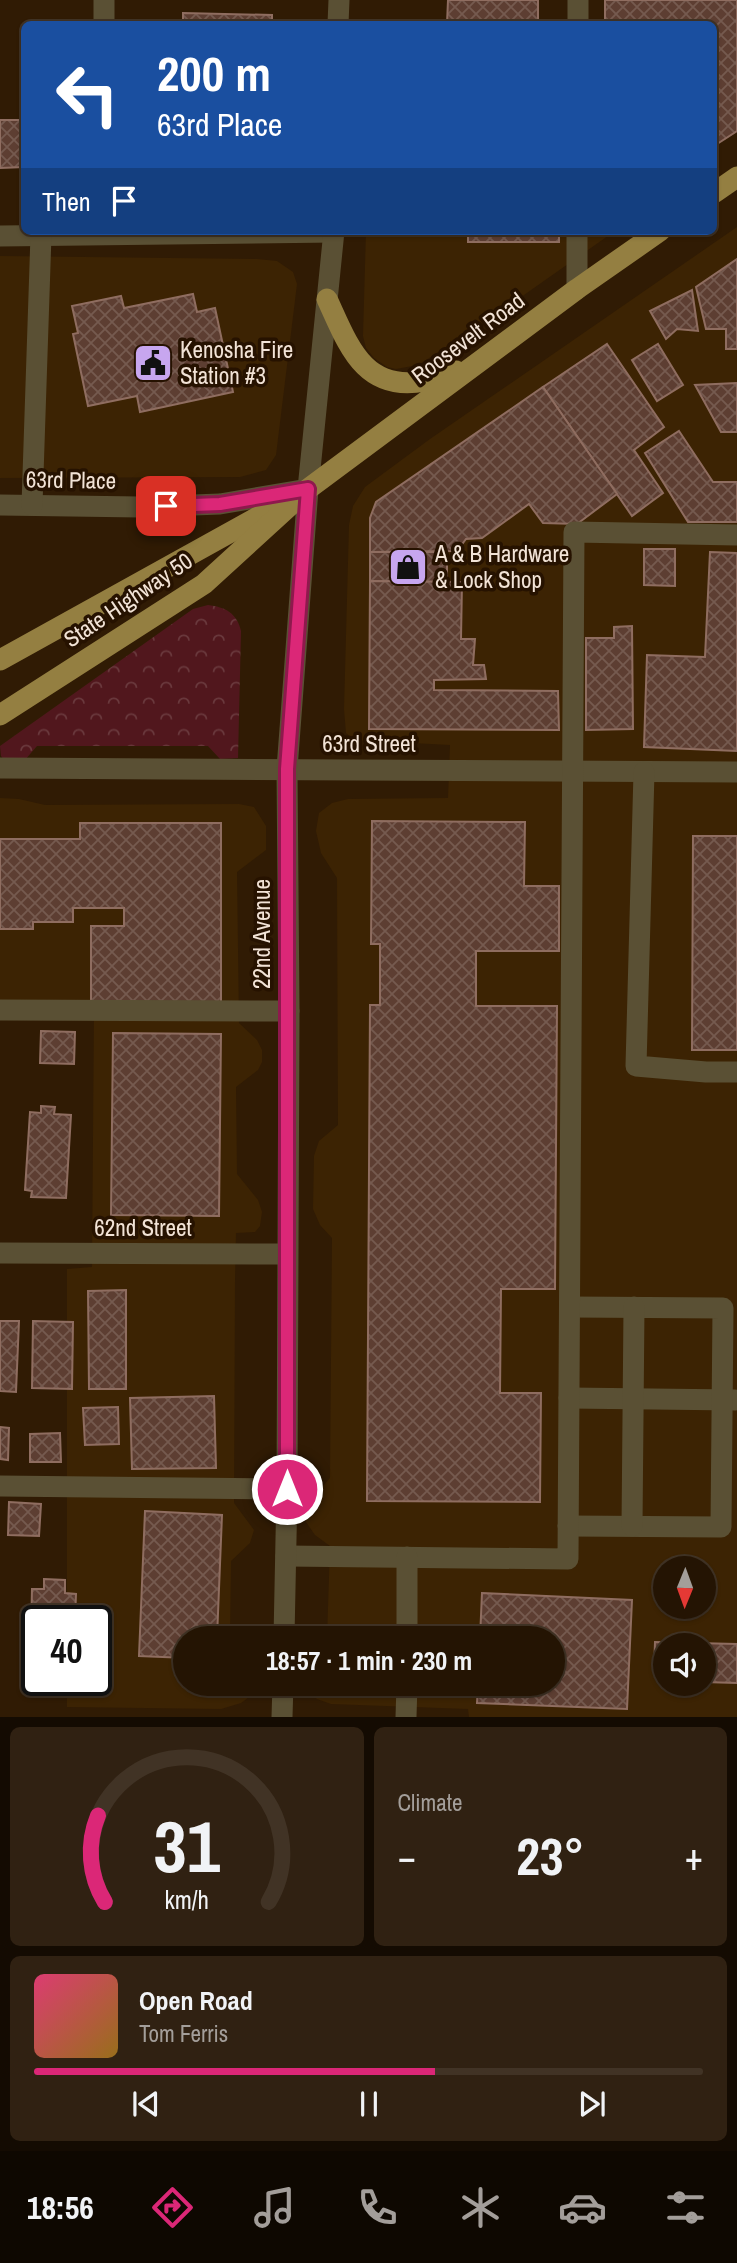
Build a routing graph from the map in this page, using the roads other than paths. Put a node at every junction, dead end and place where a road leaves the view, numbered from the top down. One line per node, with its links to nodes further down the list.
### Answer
1 (104, 0): 4 (street)
2 (339, 0): 5 (street)
3 (578, 0): 6 (street)
4 (104, 21)
5 (338, 21)
6 (578, 21)
7 (737, 177): 8 (main road)
8 (717, 191)
9 (41, 235): 13 (street); 19 (street)
10 (334, 235): 15 (street, 22nd Avenue)
11 (577, 235): 14 (street)
12 (654, 235): 14 (main road, Roosevelt Road)
13 (0, 236)
14 (577, 289): 16 (main road, Roosevelt Road)
15 (327, 299): 16 (main road); 17 (street, 22nd Avenue)
16 (475, 365): 17 (main road, Roosevelt Road)
17 (308, 489): 19 (street, 63rd Place); 21 (main road); 22 (main road, State Highway 50); 24 (street, 22nd Avenue)
18 (0, 505): 19 (street, 63rd Place)
19 (32, 505)
20 (737, 535): 25 (street)
21 (0, 660)
22 (0, 715)
23 (0, 768): 24 (street, 63rd Street)
24 (287, 769): 25 (street, 63rd Street); 29 (street, 22nd Avenue)
25 (573, 772): 26 (street, 63rd Street); 33 (street)
26 (644, 772): 27 (street, 63rd Street); 30 (street)
27 (737, 772)
28 (0, 1010): 29 (street)
29 (289, 1011): 32 (street, 22nd Avenue)
30 (737, 1072)
31 (0, 1254): 32 (street, 62nd Street)
32 (287, 1254): 39 (street, 22nd Avenue)
33 (570, 1307): 34 (street); 35 (street)
34 (634, 1307): 36 (street); 37 (street)
35 (569, 1398): 36 (street); 40 (street)
36 (633, 1399): 37 (street); 41 (street)
37 (730, 1400): 41 (street)
38 (0, 1486): 39 (street)
39 (287, 1489): 42 (street, 22nd Avenue)
40 (568, 1526): 41 (street); 43 (street)
41 (632, 1526)
42 (286, 1556): 43 (street); 44 (street, 22nd Avenue)
43 (407, 1558): 45 (street)
44 (284, 1626)
45 (407, 1626)
46 (283, 1696): 48 (street)
47 (407, 1696): 49 (street)
48 (282, 1717)
49 (406, 1717)

